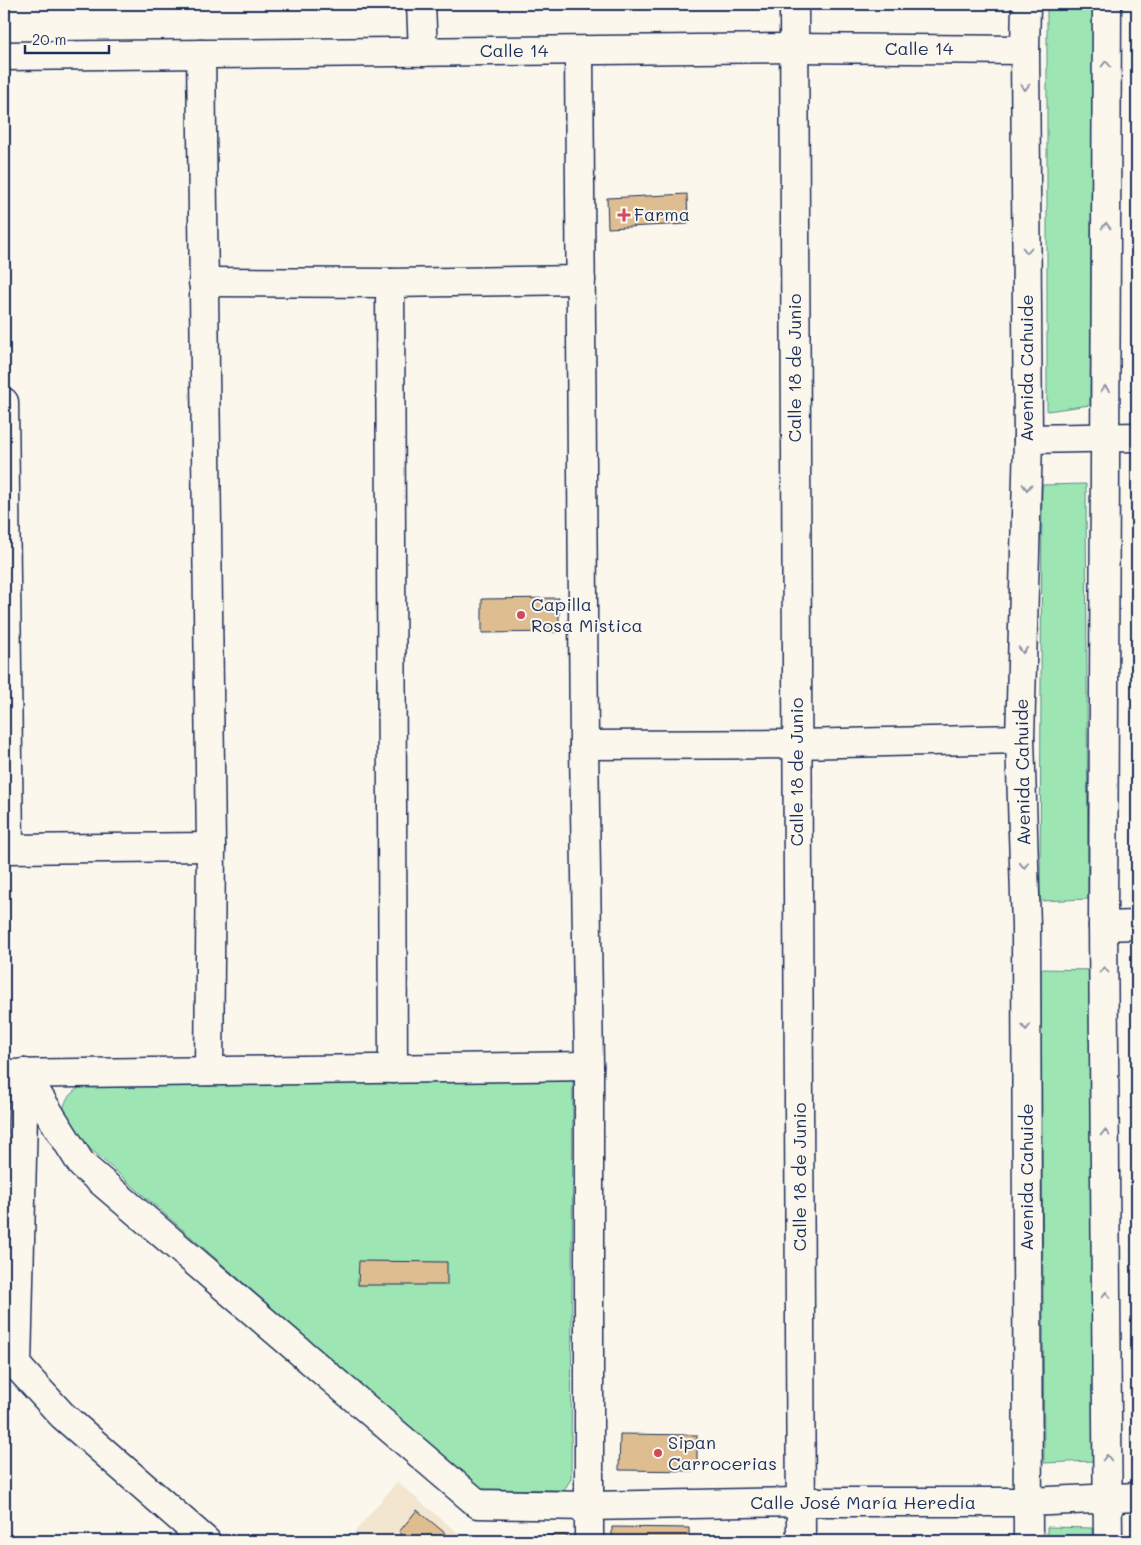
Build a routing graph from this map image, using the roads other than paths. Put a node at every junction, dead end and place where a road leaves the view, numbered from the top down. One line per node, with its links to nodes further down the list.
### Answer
1 (421, 4): 8 (street)
2 (794, 4): 5 (street, Calle 18 de Junio)
3 (1026, 4): 6 (street, Avenida Cahuide)
4 (1107, 4): 16 (street, one-way to 4)
5 (793, 48): 6 (street, Calle 14); 7 (street, Calle 14); 20 (street, Calle 18 de Junio)
6 (1025, 50): 17 (street, Avenida Cahuide, one-way to 17)
7 (579, 51): 8 (street, Calle 14); 11 (street)
8 (423, 52): 9 (street, Calle 14)
9 (201, 54): 10 (street, Calle 14); 12 (street)
10 (4, 56)
11 (581, 280): 13 (street); 19 (street)
12 (203, 282): 13 (street); 21 (street)
13 (390, 283): 26 (street)
14 (4, 402): 22 (street)
15 (1137, 437): 16 (street)
16 (1105, 438): 17 (street); 24 (street)
17 (1028, 439): 18 (street, Avenida Cahuide, one-way to 18)
18 (1020, 739): 20 (street); 33 (street, Avenida Cahuide, one-way to 33)
19 (584, 744): 20 (street); 25 (street)
20 (797, 744): 32 (street, Calle 18 de Junio)
21 (211, 847): 22 (street); 27 (street)
22 (6, 849)
23 (1137, 925): 24 (street)
24 (1104, 926): 31 (street, one-way to 24)
25 (588, 1066): 26 (street); 34 (street)
26 (393, 1069): 27 (street)
27 (209, 1071): 28 (street)
28 (14, 1074): 29 (street); 34 (street, Calle José María Heredia)
29 (13, 1124): 35 (street)
30 (1137, 1497): 31 (street, Calle José María Heredia)
31 (1108, 1499): 33 (street, Calle José María Heredia); 39 (street)
32 (801, 1502): 33 (street, Calle José María Heredia); 34 (street, Calle José María Heredia); 37 (street, Calle 18 de Junio)
33 (1028, 1502): 38 (street, Avenida Cahuide)
34 (589, 1506): 36 (street)
35 (206, 1541)
36 (590, 1541)
37 (801, 1541)
38 (1028, 1541)
39 (1108, 1541)

